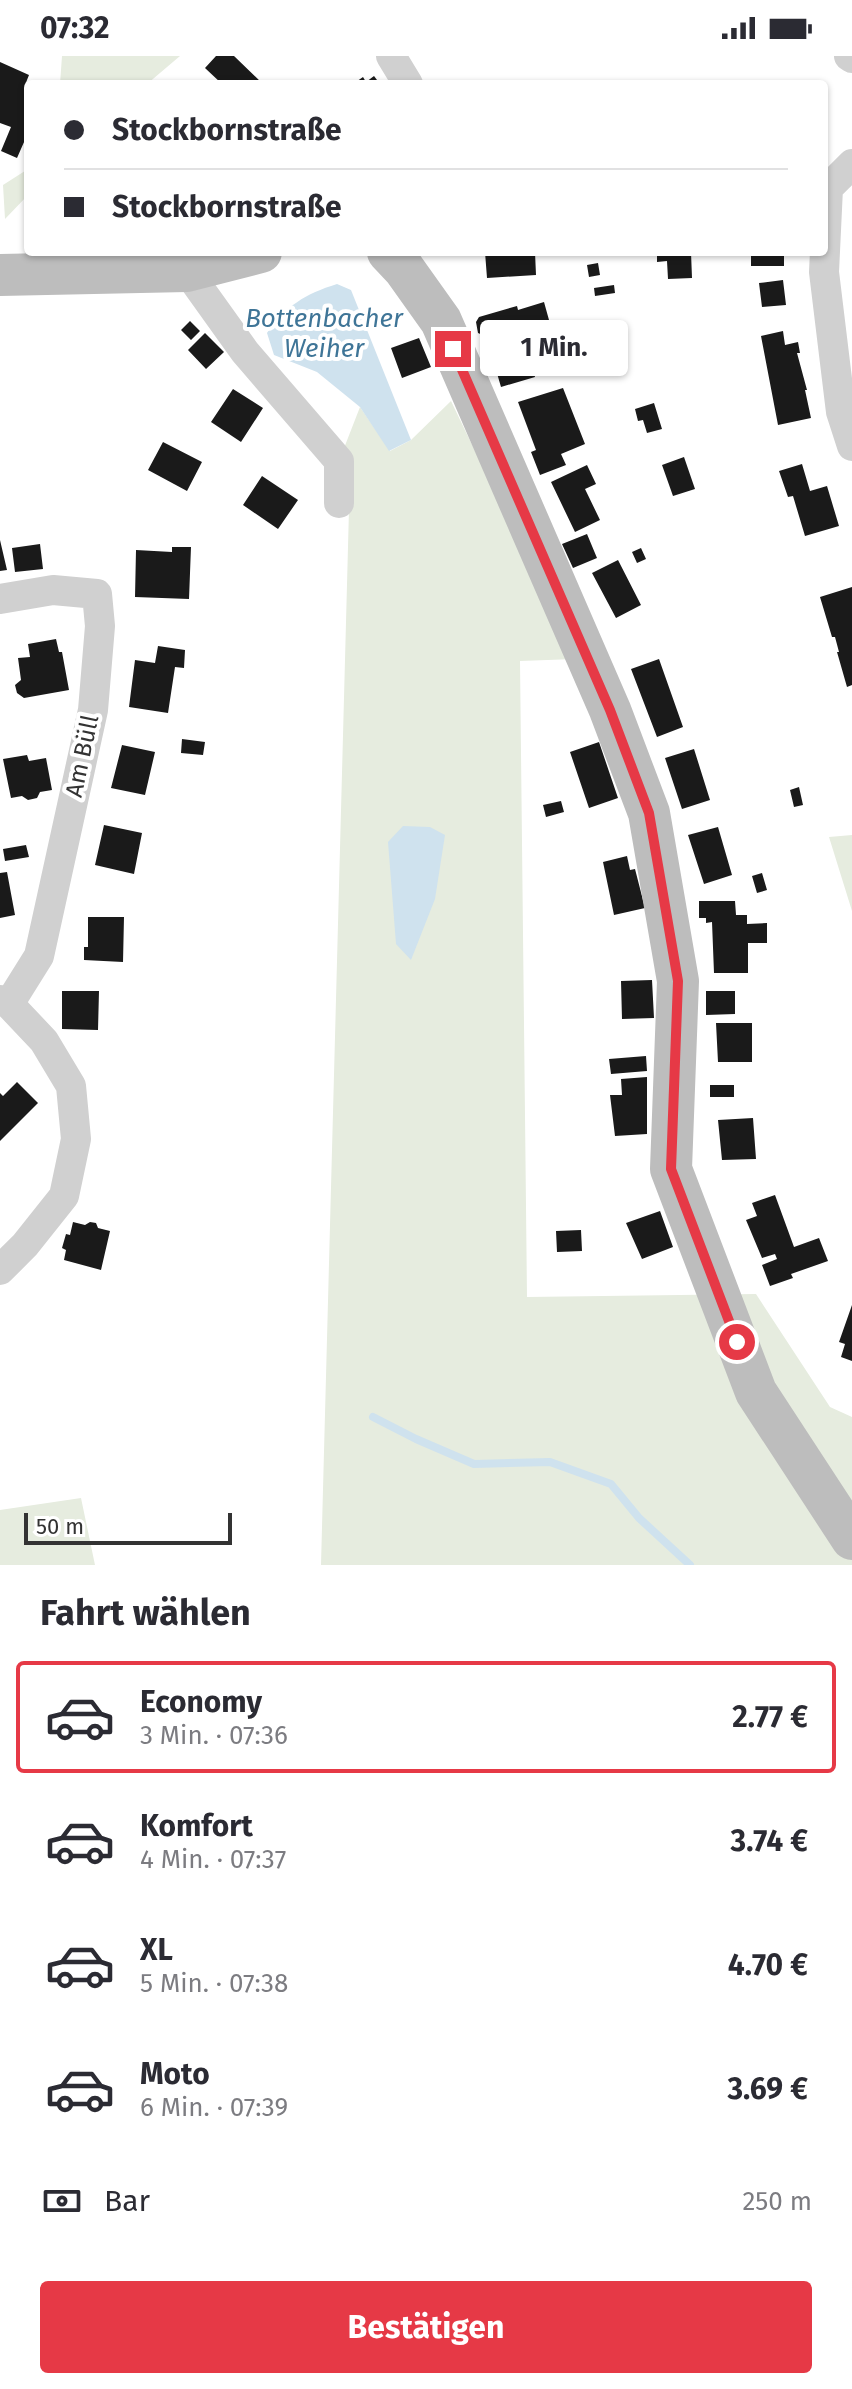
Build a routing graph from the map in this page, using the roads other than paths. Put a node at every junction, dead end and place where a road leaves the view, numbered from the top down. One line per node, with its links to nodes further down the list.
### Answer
1 (391, 56): 2 (street)
2 (406, 80)
3 (852, 164): 4 (street)
4 (828, 186)
5 (245, 256): 8 (street)
6 (392, 256): 15 (street)
7 (824, 256): 10 (street)
8 (187, 271): 9 (street); 11 (street)
9 (0, 275)
10 (852, 446)
11 (339, 503)
12 (0, 599): 13 (street, Am Büll)
13 (4, 1002): 14 (street)
14 (0, 1270)
15 (852, 1539)

